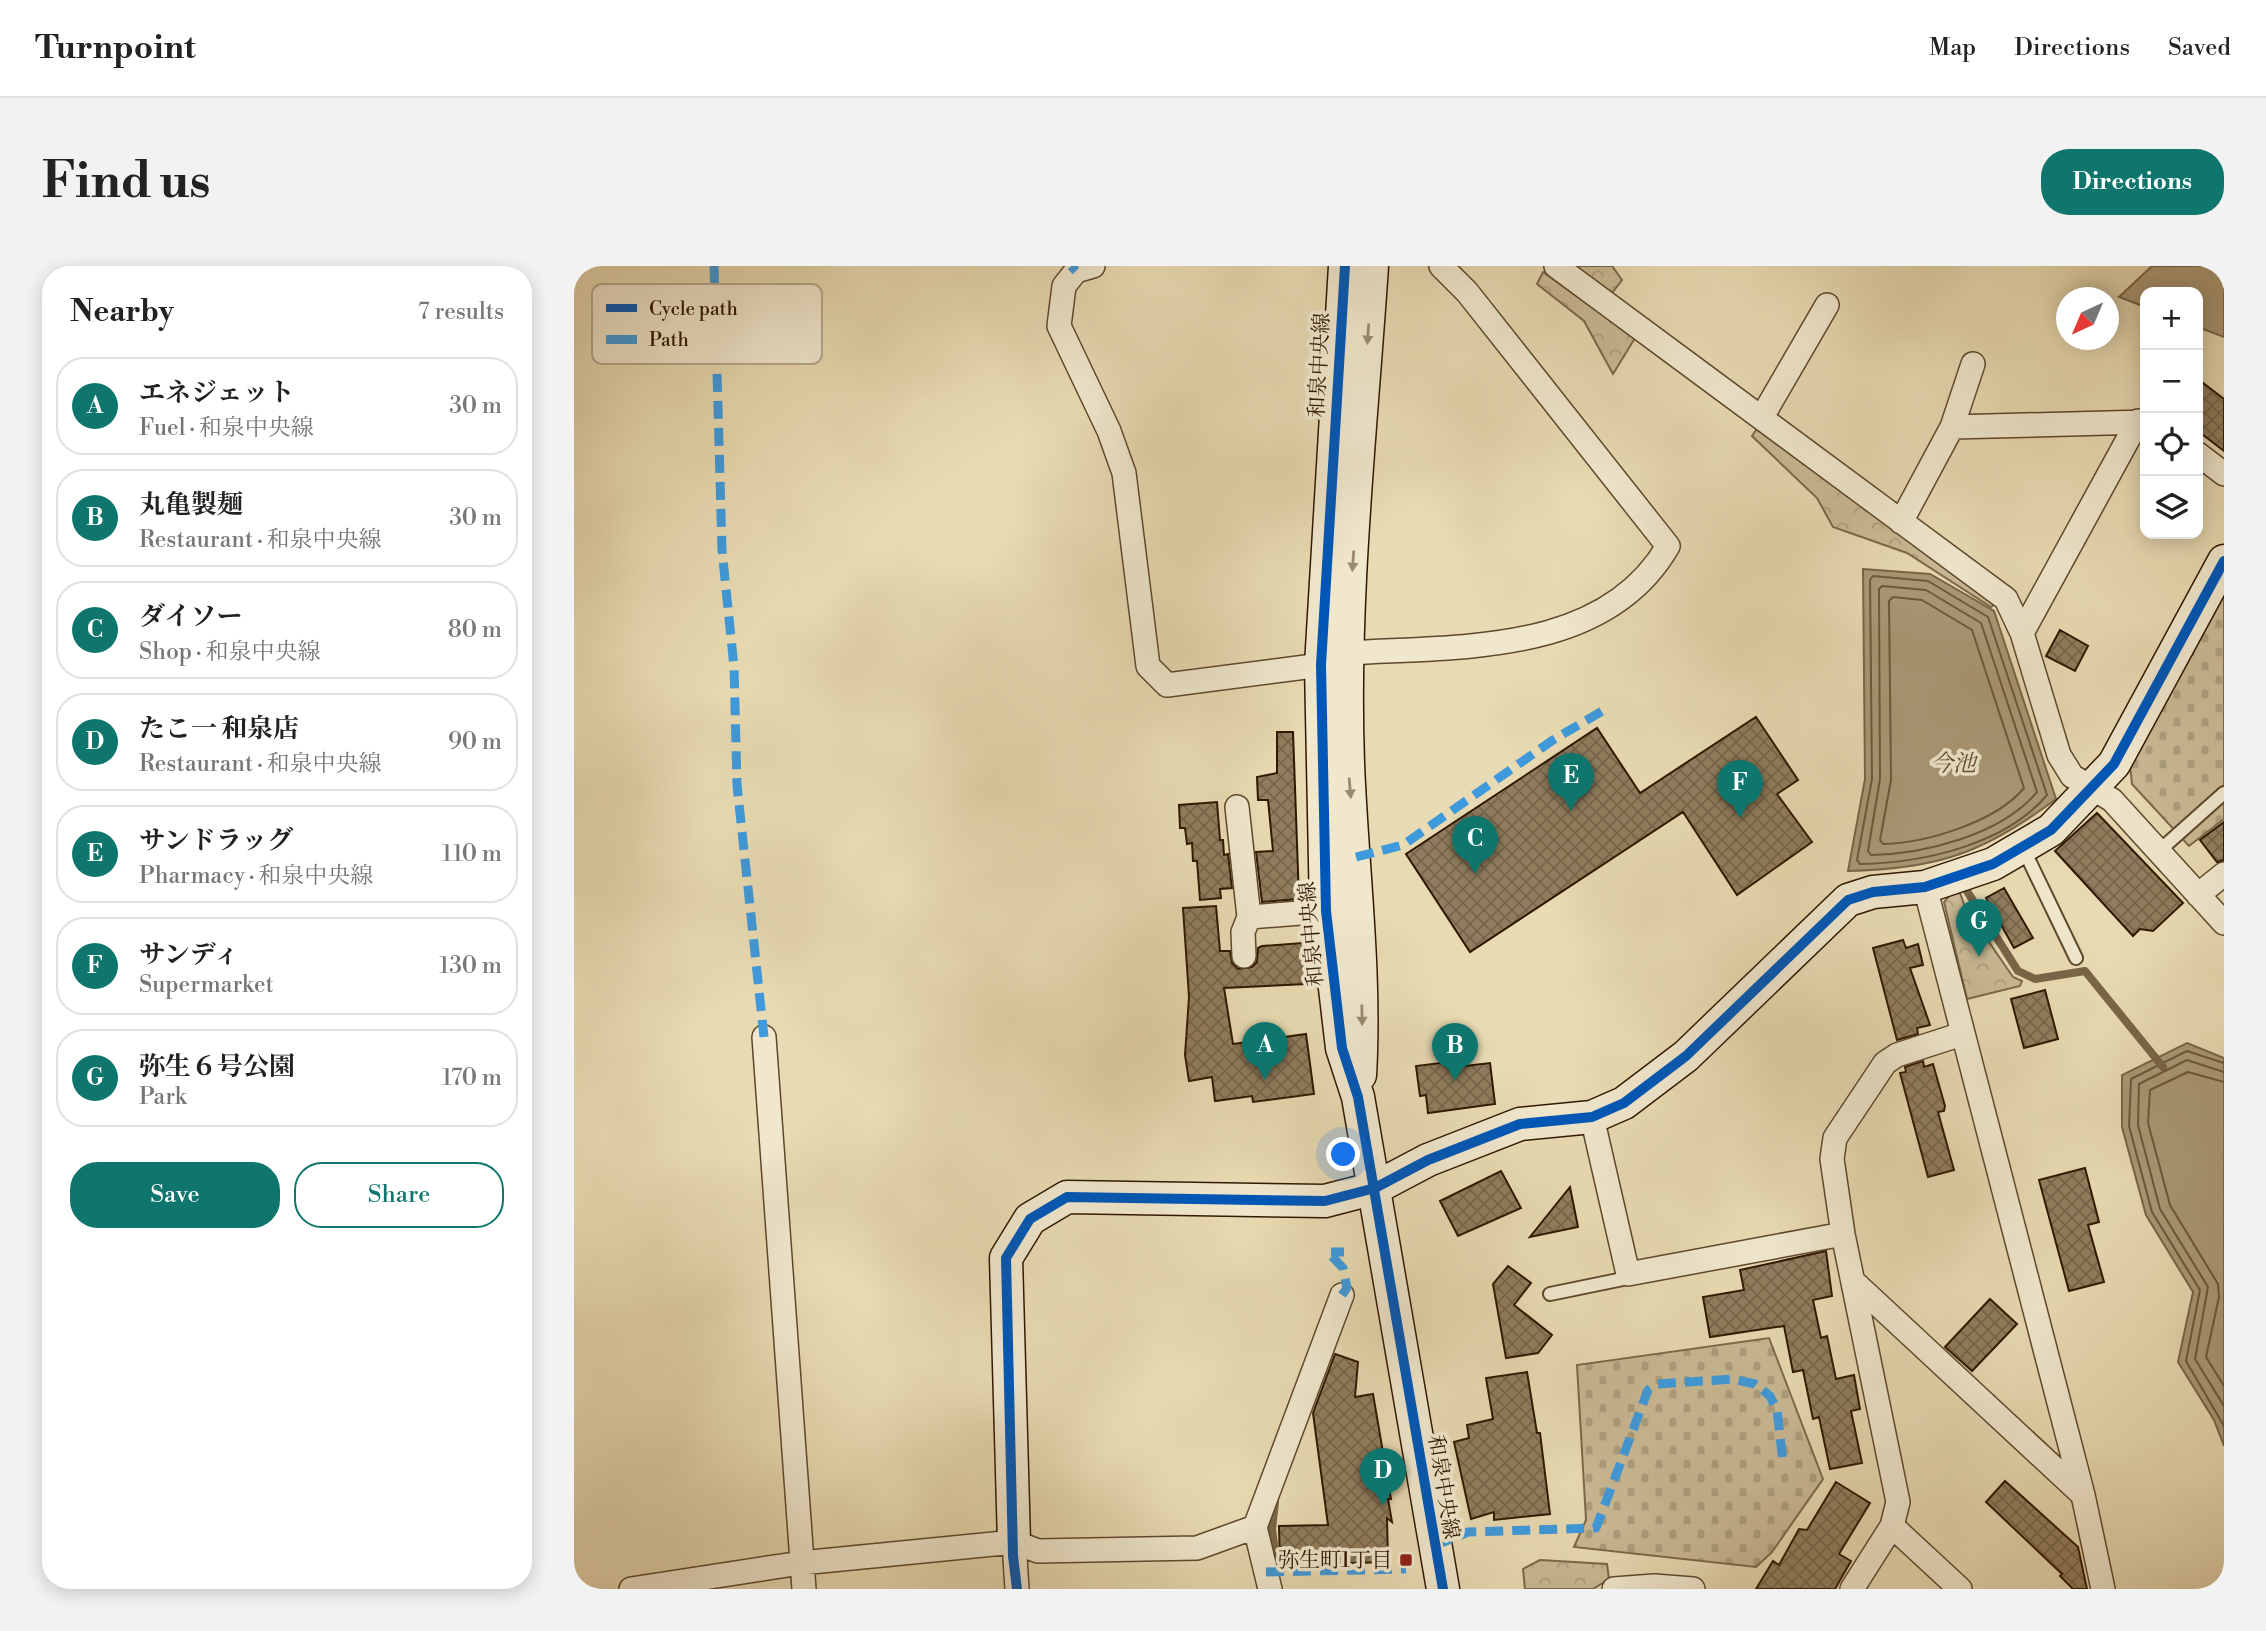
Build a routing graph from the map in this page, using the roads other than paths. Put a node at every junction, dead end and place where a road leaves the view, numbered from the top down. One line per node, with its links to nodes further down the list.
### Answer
1 (1093, 266): 17 (street)
2 (1345, 266): 17 (street, 和泉中央線)
3 (1372, 266): 17 (street, 和泉中央線, one-way to 17)
4 (1441, 266): 17 (street)
5 (1556, 266): 8 (street)
6 (1827, 305): 8 (street)
7 (1973, 364): 11 (street)
8 (1762, 417): 14 (street)
9 (2140, 421): 11 (street)
10 (2140, 423): 16 (street)
11 (1952, 427): 14 (street)
12 (2203, 458): 13 (street)
13 (2224, 474)
14 (1901, 522): 16 (street)
15 (2224, 561): 18 (street)
16 (2022, 633): 18 (street)
17 (1335, 659): 26 (street, 和泉中央線); 33 (street, 和泉中央線, one-way to 33)
18 (2095, 787): 21 (street); 22 (street)
19 (2224, 793): 22 (lane)
20 (1237, 807): 27 (street)
21 (2023, 848): 24 (street); 30 (lane)
22 (2159, 851): 25 (street)
23 (2224, 874): 25 (street)
24 (1924, 887): 31 (street); 34 (street)
25 (2199, 895): 28 (street)
26 (1326, 911): 27 (street); 33 (street, 和泉中央線)
27 (1249, 917): 29 (street)
28 (2224, 923)
29 (1244, 956)
30 (2076, 958)
31 (1962, 1034): 36 (street); 41 (street)
32 (764, 1037): 45 (street)
33 (1358, 1097): 35 (street, 和泉中央線)
34 (1592, 1117): 35 (street); 37 (street)
35 (1375, 1188): 44 (street); 50 (street, 和泉中央線)
36 (1843, 1234): 37 (street); 38 (street)
37 (1628, 1274): 40 (lane)
38 (1856, 1284): 41 (street); 42 (street)
39 (1342, 1294): 43 (street)
40 (1550, 1294)
41 (2083, 1495): 55 (street)
42 (1892, 1525): 53 (street); 54 (street)
43 (1255, 1527): 44 (street); 49 (street)
44 (1014, 1542): 45 (street); 48 (street)
45 (802, 1563): 46 (street); 47 (street)
46 (631, 1589)
47 (804, 1589)
48 (1017, 1589)
49 (1270, 1589)
50 (1443, 1589)
51 (1614, 1589): 52 (street)
52 (1693, 1589)
53 (1852, 1589)
54 (1960, 1589)
55 (2103, 1589)

